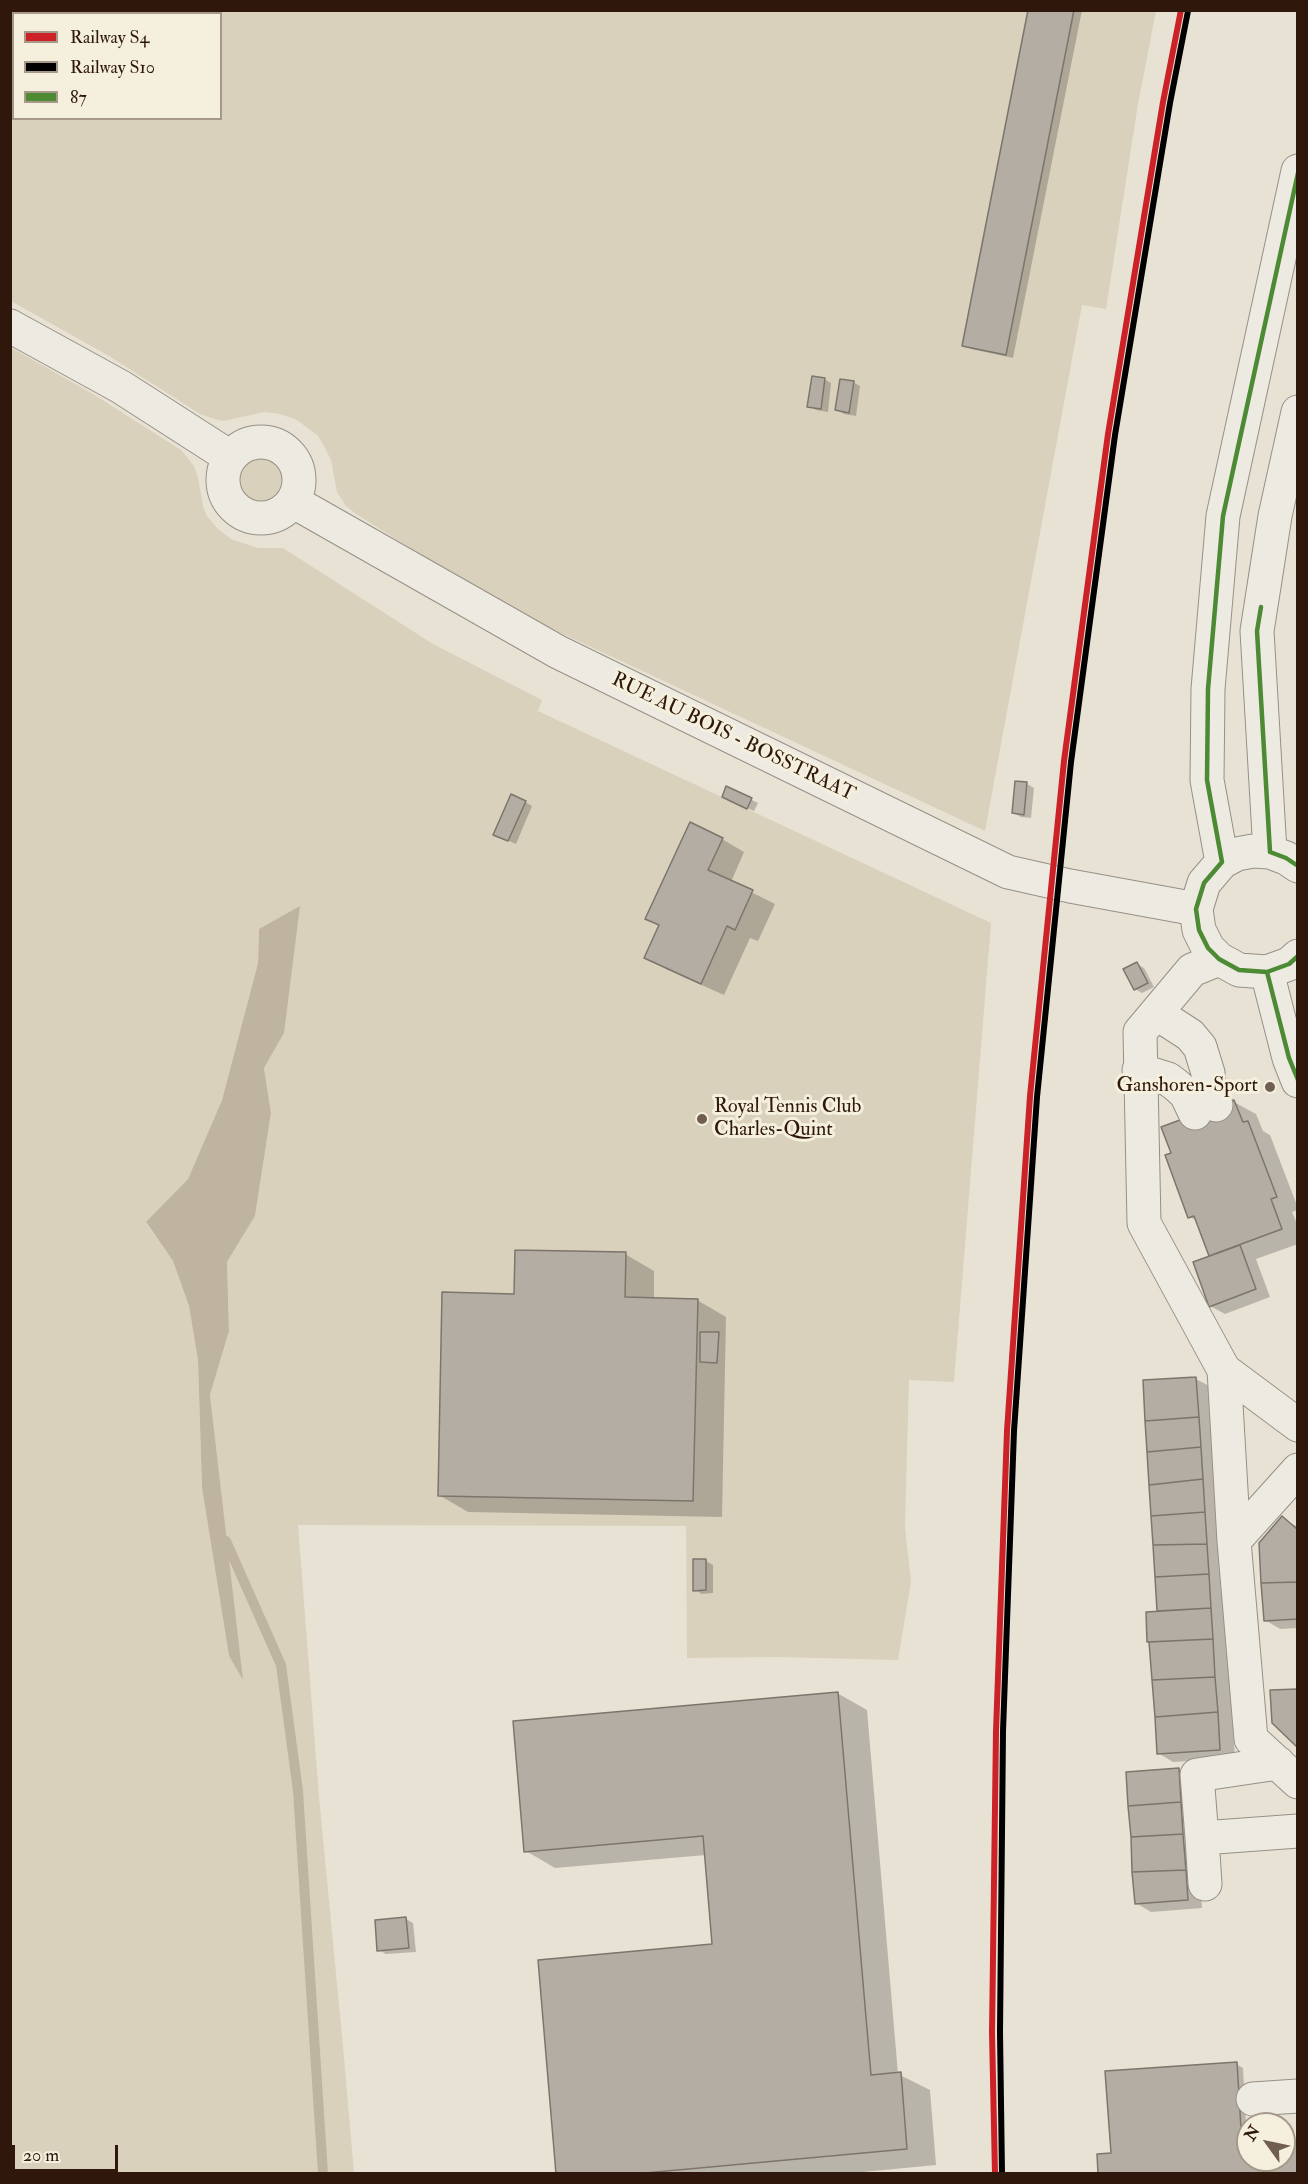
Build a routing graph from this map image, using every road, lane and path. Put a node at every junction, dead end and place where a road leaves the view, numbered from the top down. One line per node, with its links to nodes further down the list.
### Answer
1 (1298, 171): 7 (street)
2 (10, 326): 4 (street)
3 (1298, 412): 6 (street)
4 (230, 457): 5 (street); 5 (street)
5 (294, 502): 8 (street, RUE AU BOIS - BOSSTRAAT)
6 (1284, 859): 7 (street)
7 (1222, 862): 8 (street)
8 (1196, 909): 10 (street)
9 (1298, 956): 11 (street)
10 (1219, 959): 11 (street); 12 (street)
11 (1268, 972): 14 (street)
12 (1156, 1013): 13 (street); 13 (street)
13 (1139, 1070): 15 (street)
14 (1298, 1081)
15 (1224, 1370): 16 (street); 18 (street)
16 (1298, 1425)
17 (1298, 1470): 18 (street)
18 (1234, 1541): 19 (street)
19 (1288, 1773): 21 (street)
20 (1298, 1831): 21 (street)
21 (1202, 1838): 22 (street)
22 (1205, 1884)
23 (1298, 2096): 24 (street)
24 (1253, 2099)

